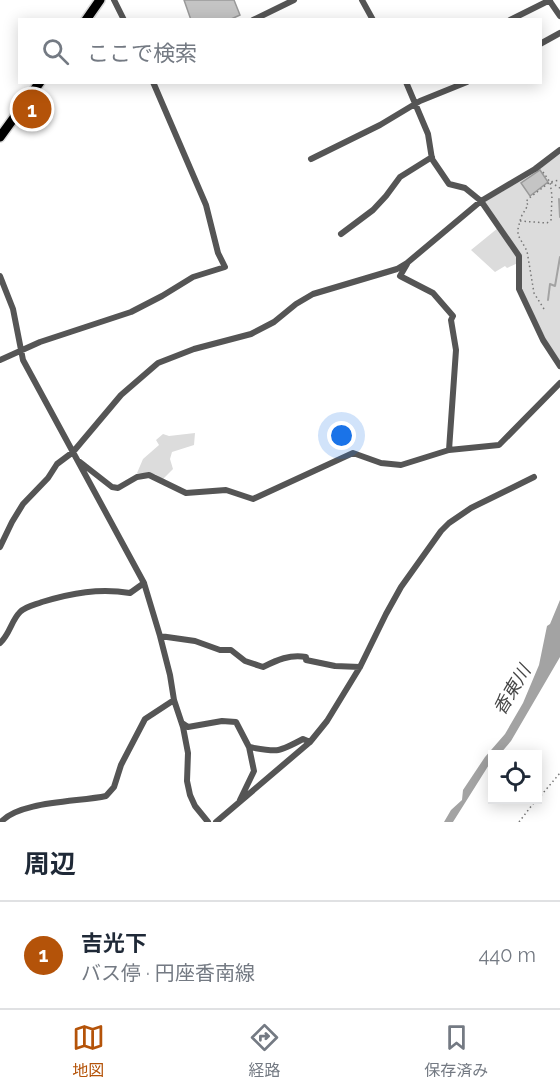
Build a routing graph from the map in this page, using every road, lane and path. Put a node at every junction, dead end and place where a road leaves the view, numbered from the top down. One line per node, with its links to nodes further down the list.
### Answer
1 (100, 0): 7 (main road)
2 (114, 0): 8 (street)
3 (294, 0): 9 (street)
4 (362, 0): 10 (street)
5 (549, 0): 6 (street); 11 (street)
6 (560, 16)
7 (87, 18)
8 (123, 18)
9 (257, 18)
10 (372, 18)
11 (514, 18)
12 (560, 33): 13 (street)
13 (542, 43)
14 (38, 84): 19 (main road)
15 (154, 84): 33 (street)
16 (407, 84): 18 (street)
17 (462, 84): 18 (street)
18 (416, 104): 21 (street); 22 (street)
19 (0, 137)
20 (560, 150): 27 (street)
21 (432, 157): 27 (street); 29 (street)
22 (311, 159)
23 (542, 171): 25 (path)
24 (560, 180): 25 (path)
25 (550, 182): 26 (path); 28 (path); 28 (path)
26 (560, 188)
27 (481, 201): 30 (street); 35 (street)
28 (520, 221): 32 (path)
29 (341, 234)
30 (407, 263): 37 (street); 38 (street)
31 (0, 276): 33 (street)
32 (544, 309)
33 (21, 352): 34 (street); 38 (street)
34 (0, 360)
35 (560, 366)
36 (560, 383): 37 (street)
37 (449, 450): 39 (street)
38 (73, 452): 39 (street); 41 (street)
39 (77, 460): 43 (street)
40 (534, 477): 46 (street)
41 (2, 535): 42 (street)
42 (0, 547)
43 (144, 584): 44 (street); 45 (street)
44 (160, 636): 46 (street); 47 (street)
45 (0, 643)
46 (360, 667): 49 (street)
47 (174, 700): 48 (street); 55 (street)
48 (182, 722): 50 (street); 56 (street)
49 (310, 742): 50 (street); 53 (street)
50 (249, 747): 53 (street)
51 (560, 773): 52 (path)
52 (542, 793)
53 (239, 802): 57 (street)
54 (533, 804): 58 (path)
55 (1, 822)
56 (208, 822)
57 (216, 822)
58 (519, 822)

